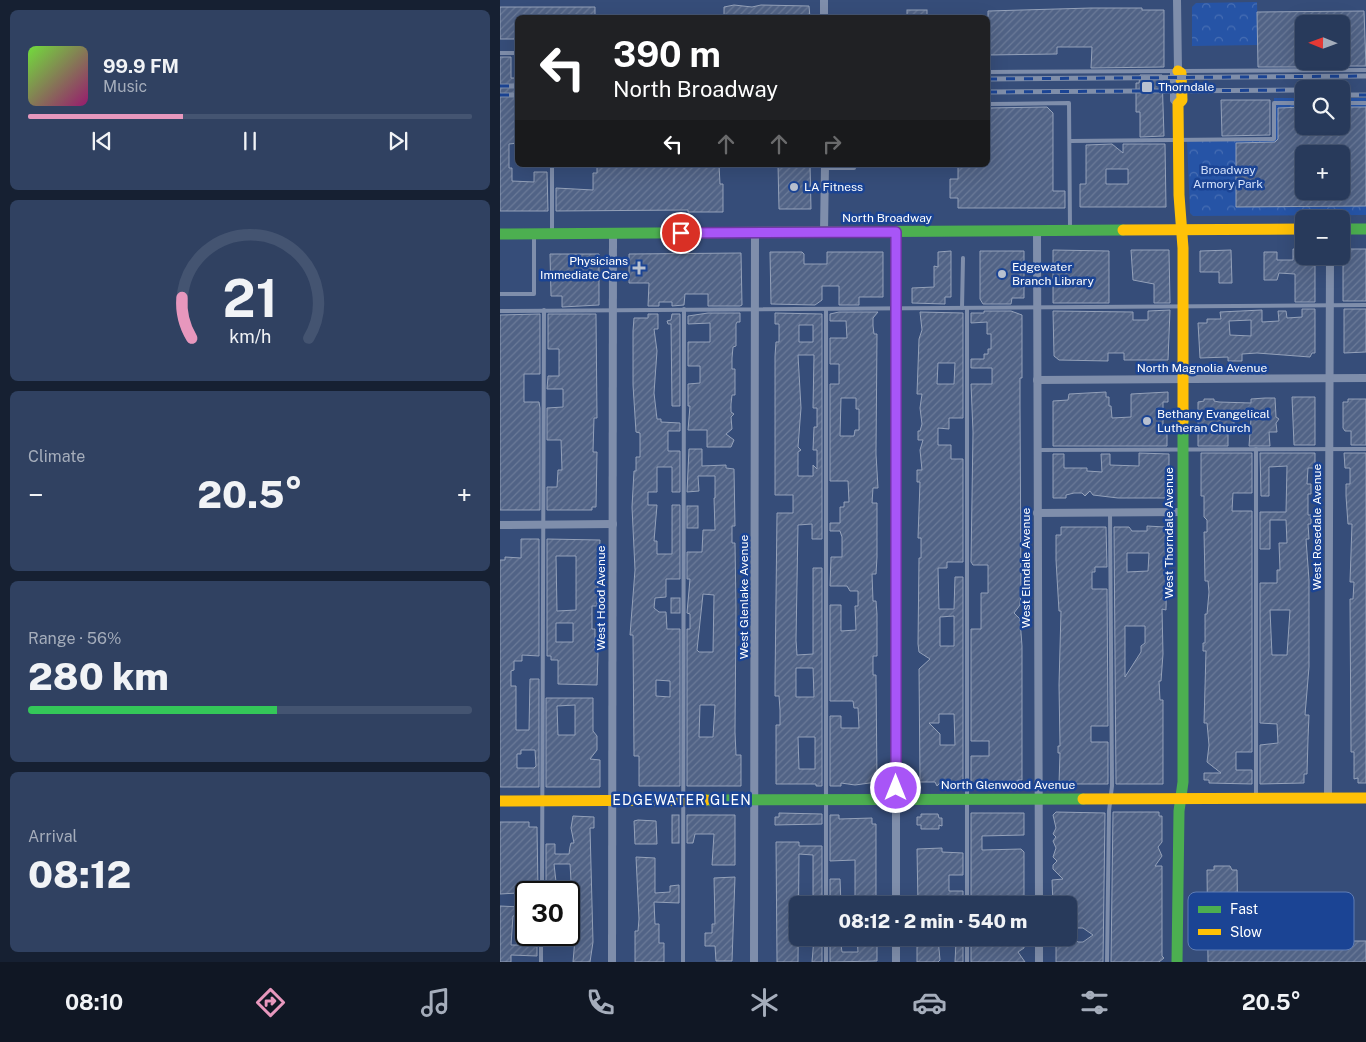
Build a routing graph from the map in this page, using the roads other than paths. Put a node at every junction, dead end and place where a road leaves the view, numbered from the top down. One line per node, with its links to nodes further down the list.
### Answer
1 (824, 0): 3 (street)
2 (1177, 0): 7 (street, West Thorndale Avenue)
3 (824, 15)
4 (500, 53): 5 (lane)
5 (515, 53)
6 (1366, 70): 7 (lane)
7 (1178, 71): 8 (lane); 13 (street, West Thorndale Avenue)
8 (990, 72)
9 (1295, 103): 13 (lane)
10 (1350, 103): 11 (lane)
11 (1366, 103)
12 (990, 104): 14 (lane)
13 (1178, 139): 14 (lane); 23 (street, West Thorndale Avenue)
14 (1070, 141): 22 (lane)
15 (552, 167): 30 (lane)
16 (825, 167): 26 (street)
17 (840, 167): 18 (lane)
18 (854, 168)
19 (1295, 229): 23 (street, North Broadway)
20 (1350, 229): 21 (street)
21 (1366, 229)
22 (1070, 230): 23 (street, North Broadway); 24 (street, North Broadway)
23 (1182, 230): 37 (street, West Thorndale Avenue)
24 (1037, 231): 27 (street, North Broadway); 40 (street, West Elmdale Avenue)
25 (756, 232): 26 (street, North Broadway); 31 (street, North Broadway); 41 (street, West Glenlake Avenue)
26 (824, 232): 27 (street, North Broadway)
27 (896, 232): 38 (street)
28 (500, 234): 29 (street, North Broadway)
29 (534, 234): 30 (street, North Broadway); 34 (lane)
30 (552, 234): 31 (street, North Broadway)
31 (613, 234): 44 (street, West Hood Avenue)
32 (963, 258): 39 (lane)
33 (1330, 265): 35 (street, West Rosedale Avenue)
34 (500, 294)
35 (1330, 306): 36 (lane); 37 (lane); 47 (street, West Rosedale Avenue)
36 (1366, 306)
37 (1183, 307): 40 (lane); 49 (street, West Thorndale Avenue)
38 (896, 308): 39 (lane); 42 (lane); 72 (street)
39 (964, 308): 40 (lane); 66 (lane)
40 (1037, 308): 50 (street, West Elmdale Avenue)
41 (755, 309): 42 (lane); 45 (lane); 70 (street, West Glenlake Avenue)
42 (826, 309): 71 (lane)
43 (544, 310): 44 (lane); 46 (lane); 59 (lane)
44 (613, 310): 45 (lane); 60 (street, West Hood Avenue)
45 (684, 310): 69 (lane)
46 (500, 311)
47 (1329, 378): 48 (street, North Magnolia Avenue); 49 (street, North Magnolia Avenue); 53 (street, West Rosedale Avenue)
48 (1366, 378)
49 (1183, 379): 50 (street, North Magnolia Avenue); 51 (street, West Thorndale Avenue)
50 (1037, 380): 55 (street, West Elmdale Avenue)
51 (1183, 449): 52 (lane); 55 (lane); 56 (street, West Thorndale Avenue)
52 (1256, 449): 53 (lane); 63 (lane)
53 (1329, 449): 54 (lane); 64 (street, West Rosedale Avenue)
54 (1366, 449)
55 (1037, 450): 58 (street, West Elmdale Avenue)
56 (1183, 512): 57 (street); 62 (street, West Thorndale Avenue)
57 (1110, 513): 58 (street); 68 (lane)
58 (1037, 514): 67 (street, West Elmdale Avenue)
59 (543, 524): 60 (street); 61 (street); 74 (lane)
60 (613, 524): 75 (street, West Hood Avenue)
61 (500, 525)
62 (1182, 798): 63 (street, North Glenwood Avenue); 68 (street, North Glenwood Avenue); 95 (street, West Thorndale Avenue)
63 (1256, 798): 64 (street, North Glenwood Avenue)
64 (1328, 798): 65 (street, North Glenwood Avenue)
65 (1366, 798)
66 (967, 799): 67 (street, North Glenwood Avenue); 72 (street, North Glenwood Avenue); 79 (lane)
67 (1039, 799): 68 (street, North Glenwood Avenue); 80 (street, West Elmdale Avenue)
68 (1110, 799): 94 (lane)
69 (683, 800): 70 (street, North Glenwood Avenue); 75 (street, North Glenwood Avenue); 88 (lane)
70 (755, 800): 71 (street, North Glenwood Avenue); 89 (street, West Glenlake Avenue)
71 (826, 800): 72 (street, North Glenwood Avenue); 77 (lane)
72 (896, 800): 78 (street)
73 (500, 801): 74 (street, North Glenwood Avenue)
74 (542, 801): 75 (street, North Glenwood Avenue); 76 (lane)
75 (612, 801): 87 (street, West Hood Avenue)
76 (542, 881)
77 (826, 896)
78 (896, 896)
79 (967, 896)
80 (1039, 896)
81 (541, 946): 86 (lane)
82 (826, 946): 90 (lane)
83 (896, 946): 91 (street)
84 (967, 946): 92 (lane)
85 (1039, 946): 93 (street)
86 (541, 962)
87 (612, 962)
88 (683, 962)
89 (754, 962)
90 (826, 962)
91 (896, 962)
92 (967, 962)
93 (1039, 962)
94 (1107, 962)
95 (1177, 962)

